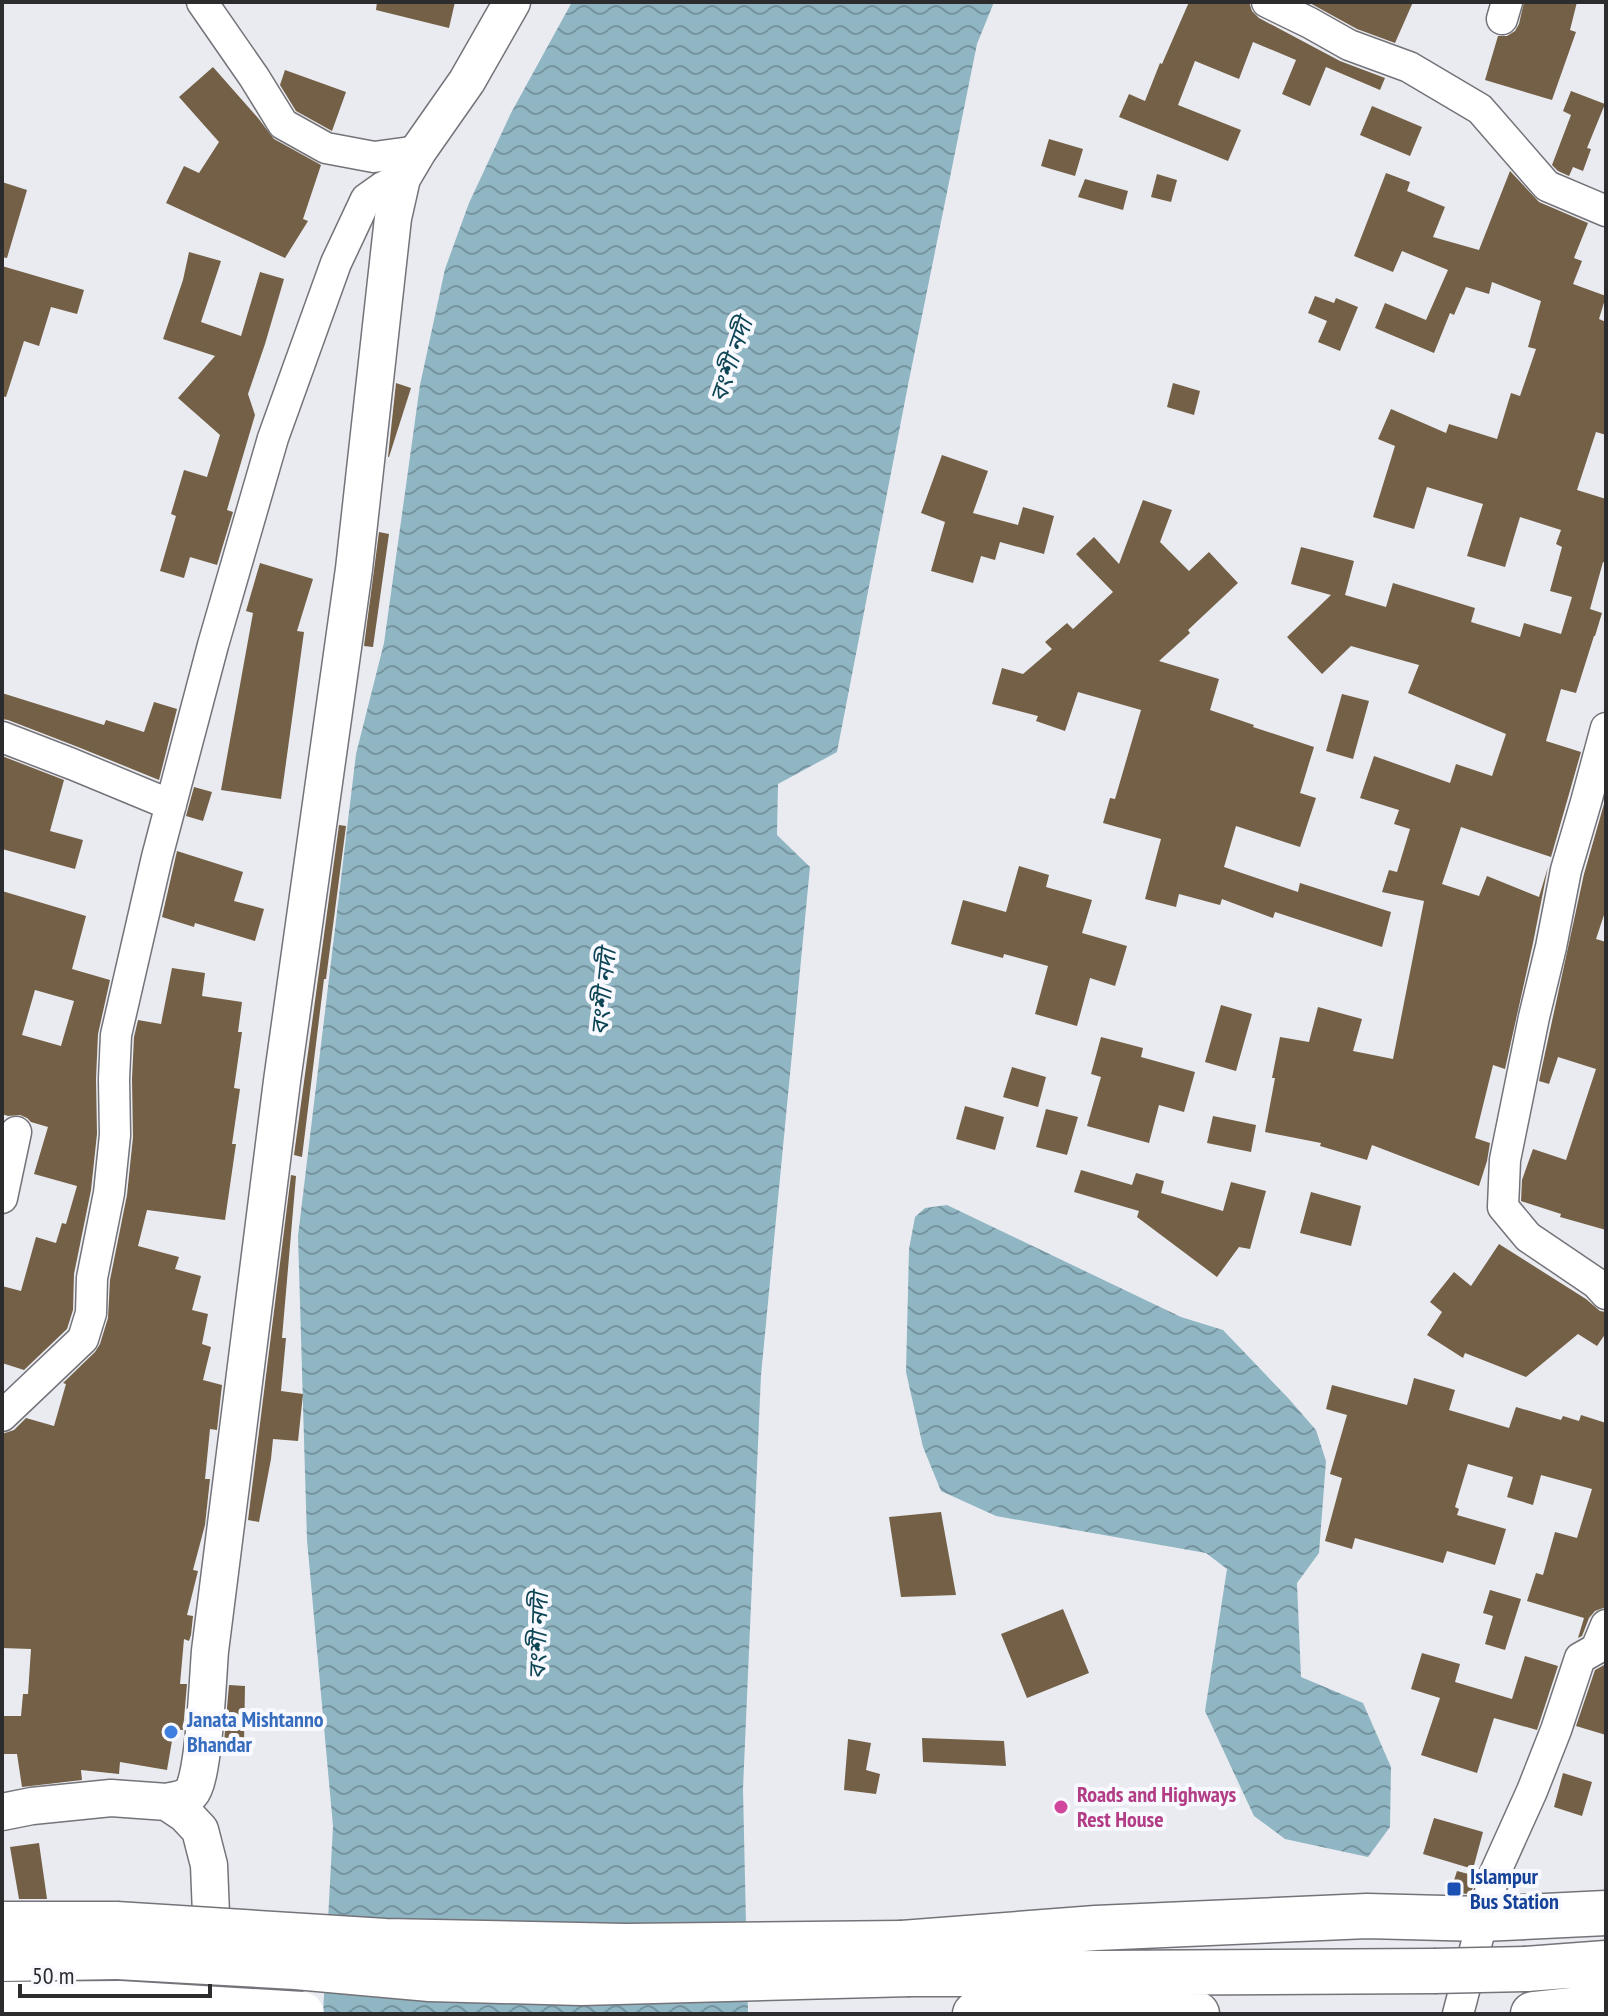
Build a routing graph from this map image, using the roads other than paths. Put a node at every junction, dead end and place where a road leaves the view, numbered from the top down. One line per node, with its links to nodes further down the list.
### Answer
1 (202, 2): 5 (street)
2 (512, 2): 5 (street)
3 (1267, 2): 4 (street)
4 (1315, 12): 6 (street)
5 (410, 164): 9 (street); 15 (street)
6 (1606, 211)
7 (1606, 728): 12 (street)
8 (2, 737): 9 (street)
9 (171, 805): 13 (street)
10 (16, 1132): 11 (street)
11 (2, 1198)
12 (1606, 1294)
13 (2, 1416)
14 (1606, 1625): 18 (street)
15 (167, 1802): 16 (street); 26 (street)
16 (2, 1812)
17 (1606, 1913): 18 (highway)
18 (1482, 1919): 22 (highway); 30 (street)
19 (2, 1924): 20 (highway)
20 (116, 1941): 21 (highway); 22 (highway, bridge)
21 (2, 1959)
22 (906, 1959): 23 (highway, bridge)
23 (1606, 1963)
24 (2, 2004): 27 (highway, bridge)
25 (1606, 2006): 31 (highway)
26 (210, 2014)
27 (302, 2014)
28 (975, 2014): 29 (highway)
29 (1197, 2014)
30 (1458, 2014)
31 (1533, 2014)

